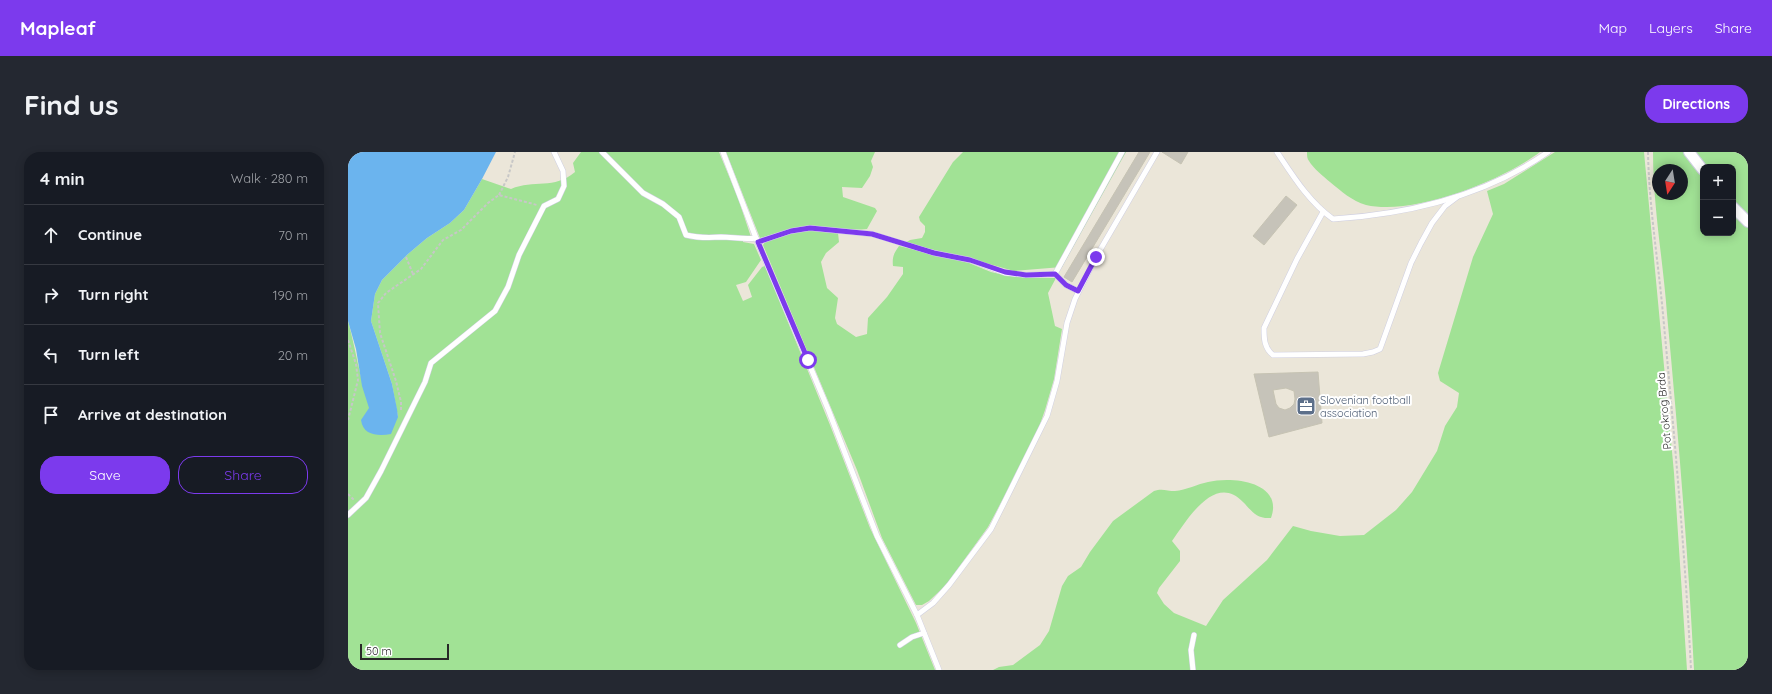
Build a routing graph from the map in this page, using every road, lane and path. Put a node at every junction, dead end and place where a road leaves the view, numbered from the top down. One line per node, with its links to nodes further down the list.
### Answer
1 (516, 152): 12 (path)
2 (554, 152): 14 (lane)
3 (602, 152): 18 (lane)
4 (723, 152): 18 (lane)
5 (1122, 152): 21 (lane)
6 (1157, 152): 22 (lane)
7 (1277, 152): 16 (lane)
8 (1548, 152): 13 (lane)
9 (1648, 152): 33 (path, Pot okrog Brda)
10 (1689, 152): 11 (street)
11 (1700, 166)
12 (499, 195): 14 (path); 20 (path)
13 (1457, 197): 16 (lane); 16 (lane)
14 (544, 206): 26 (lane)
15 (1736, 210): 17 (street)
16 (1324, 212)
17 (1748, 222)
18 (757, 240): 21 (lane); 27 (lane)
19 (406, 257): 20 (path)
20 (413, 274): 24 (path)
21 (1055, 274): 22 (lane)
22 (1078, 291): 27 (lane)
23 (348, 340): 25 (path)
24 (401, 413)
25 (348, 420)
26 (348, 515)
27 (917, 615): 28 (lane)
28 (924, 633): 30 (lane); 31 (lane)
29 (1194, 635): 32 (lane)
30 (900, 645)
31 (939, 670)
32 (1193, 670)
33 (1691, 670)

